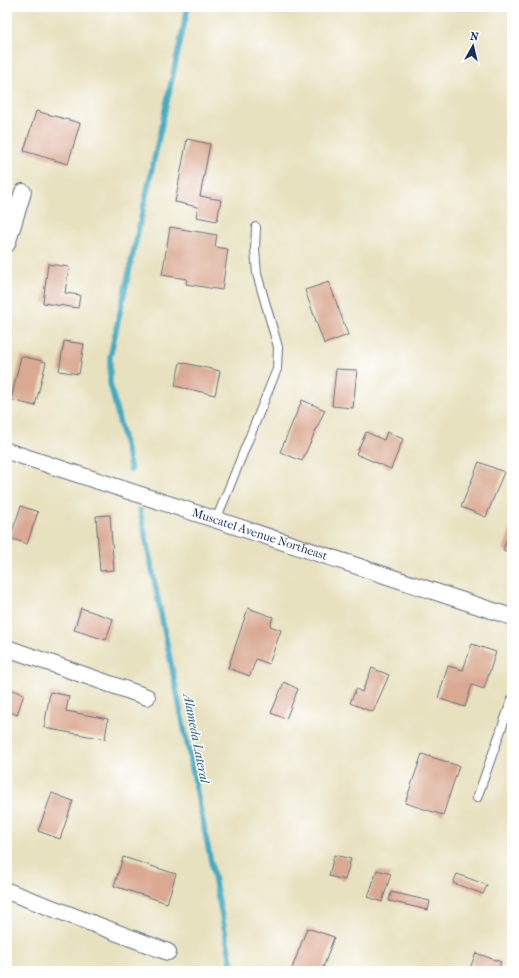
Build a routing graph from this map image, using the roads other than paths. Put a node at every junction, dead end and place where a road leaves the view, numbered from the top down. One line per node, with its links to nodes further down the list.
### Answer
1 (23, 192): 3 (street)
2 (256, 226): 5 (lane)
3 (7, 244)
4 (7, 451): 5 (street, Muscatel Avenue Northeast)
5 (216, 520): 6 (street, Muscatel Avenue Northeast)
6 (512, 617)
7 (7, 648): 8 (street)
8 (147, 696)
9 (512, 699): 10 (lane)
10 (477, 798)
11 (7, 891): 12 (street)
12 (168, 952)

